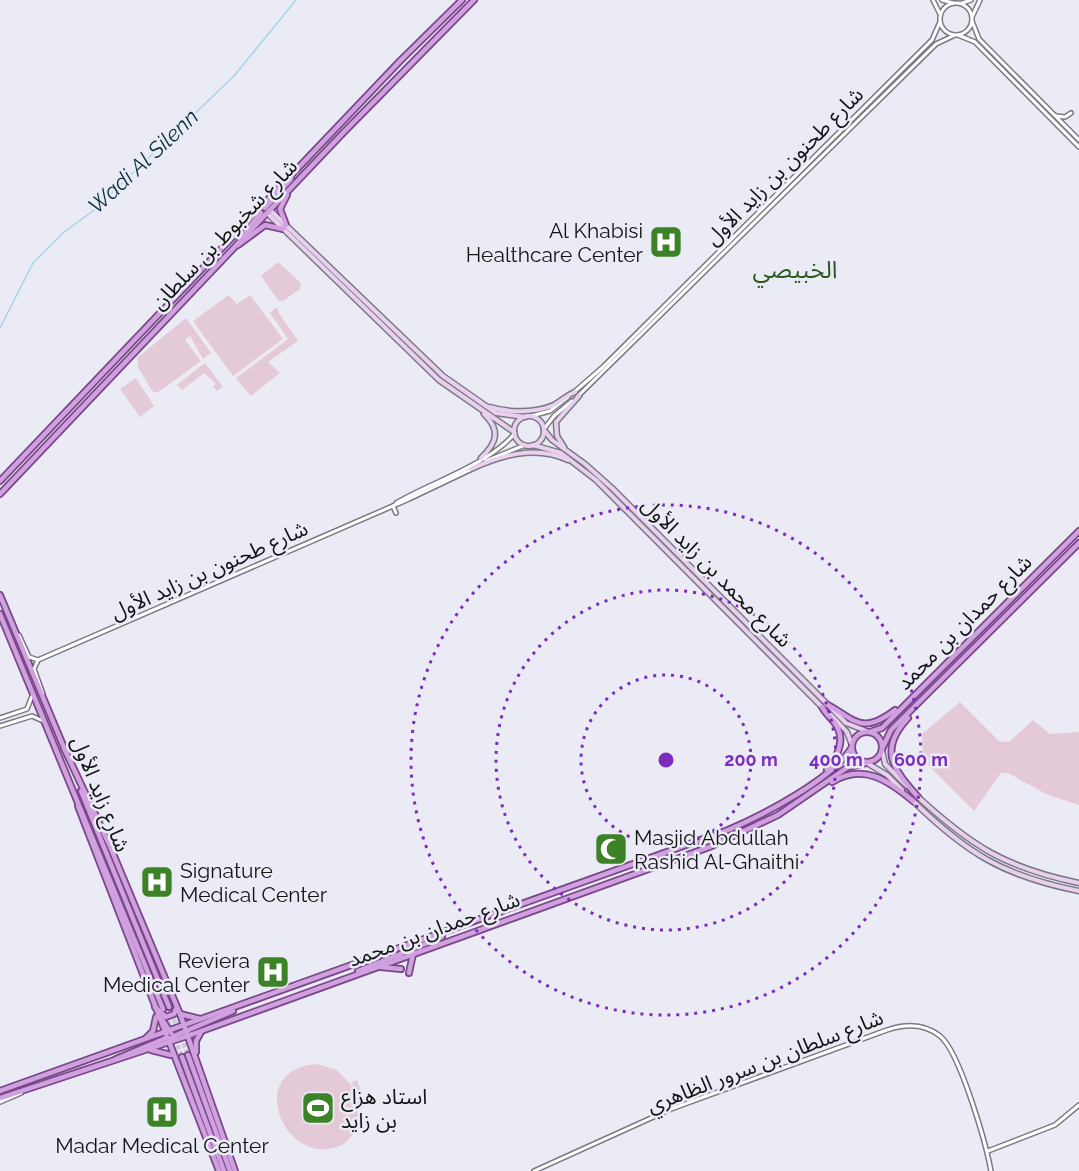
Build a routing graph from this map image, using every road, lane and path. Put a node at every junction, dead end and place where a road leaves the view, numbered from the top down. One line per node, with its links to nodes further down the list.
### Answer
1 (462, 0): 16 (main road, شارع شخبوط بن سلطان)
2 (474, 0): 15 (main road, شارع شخبوط بن سلطان)
3 (933, 0): 8 (street)
4 (942, 0): 7 (street)
5 (971, 0): 7 (street)
6 (980, 0): 9 (street)
7 (957, 4): 8 (street); 9 (street)
8 (940, 20): 10 (street); 21 (street, شارع طحنون بن زايد الأول)
9 (972, 20): 10 (street); 11 (street)
10 (956, 35): 14 (street); 22 (street, شارع طحنون بن زايد الأول)
11 (1052, 113): 12 (street); 13 (street)
12 (1071, 113)
13 (1079, 140)
14 (1079, 147)
15 (296, 182): 16 (main road, شارع شخبوط بن سلطان); 17 (main road)
16 (266, 211): 17 (main road); 20 (main road, شارع شخبوط بن سلطان); 35 (main road, شارع شخبوط بن سلطان)
17 (285, 227): 18 (main road); 19 (main road); 20 (main road)
18 (288, 234): 19 (main road); 24 (main road)
19 (306, 245): 23 (main road)
20 (233, 248): 38 (main road, شارع شخبوط بن سلطان)
21 (575, 392): 23 (main road); 25 (street, شارع طحنون بن زايد الأول)
22 (579, 396): 27 (street, شارع طحنون بن زايد الأول); 31 (main road)
23 (483, 405): 26 (main road)
24 (481, 411): 28 (main road); 32 (main road)
25 (531, 416): 26 (main road); 27 (main road)
26 (525, 417): 28 (main road)
27 (544, 430): 30 (main road); 31 (main road, شارع محمد بن زايد الأول)
28 (514, 432): 29 (main road); 32 (street, شارع طحنون بن زايد الأول)
29 (525, 445): 30 (main road); 34 (street, شارع طحنون بن زايد الأول)
30 (533, 445): 33 (main road, شارع محمد بن زايد الأول)
31 (567, 450): 51 (main road, شارع محمد بن زايد الأول)
32 (481, 458): 39 (street, شارع طحنون بن زايد الأول)
33 (575, 463): 34 (main road); 51 (main road, شارع محمد بن زايد الأول)
34 (471, 469): 39 (street, شارع طحنون بن زايد الأول)
35 (9, 473): 36 (main road); 37 (main road)
36 (0, 480)
37 (0, 486)
38 (0, 494)
39 (393, 506): 40 (street); 46 (street, شارع طحنون بن زايد الأول)
40 (396, 513)
41 (1079, 531): 48 (main road, شارع حمدان بن محمد)
42 (1079, 543): 50 (main road, شارع حمدان بن محمد)
43 (0, 594): 45 (main road, شارع زايد الأول)
44 (0, 614): 47 (main road, شارع زايد الأول)
45 (15, 632): 46 (street); 49 (main road, شارع زايد الأول)
46 (38, 660): 49 (street)
47 (32, 691): 52 (street); 53 (main road, شارع زايد الأول)
48 (914, 696): 51 (main road); 55 (main road, شارع حمدان بن محمد)
49 (43, 698): 57 (main road, شارع زايد الأول)
50 (919, 703): 58 (main road, شارع حمدان بن محمد); 63 (main road)
51 (824, 705): 55 (main road, شارع محمد بن زايد الأول); 56 (main road, شارع محمد بن زايد الأول); 60 (main road)
52 (0, 718)
53 (46, 724): 54 (street); 61 (main road, شارع زايد الأول)
54 (0, 726)
55 (869, 732): 56 (main road); 58 (main road)
56 (852, 746): 59 (main road); 60 (main road, شارع حمدان بن محمد)
57 (64, 748): 75 (main road); 77 (main road, شارع زايد الأول)
58 (882, 749): 59 (main road); 63 (main road)
59 (867, 763): 62 (main road, شارع حمدان بن محمد); 64 (main road)
60 (825, 774): 67 (main road, شارع حمدان بن محمد)
61 (72, 786): 76 (main road); 79 (main road, شارع زايد الأول)
62 (811, 794): 64 (main road); 69 (main road, شارع حمدان بن محمد)
63 (918, 797): 65 (main road)
64 (913, 801): 66 (main road)
65 (1079, 883)
66 (1079, 891)
67 (447, 933): 68 (main road, شارع حمدان بن محمد); 70 (main road)
68 (400, 949): 74 (main road); 78 (main road, شارع حمدان بن محمد)
69 (412, 954): 70 (main road, شارع حمدان بن محمد); 73 (main road)
70 (398, 959): 71 (main road, شارع حمدان بن محمد)
71 (376, 967): 72 (main road); 74 (main road, شارع حمدان بن محمد)
72 (401, 969)
73 (409, 974)
74 (355, 975): 84 (main road, شارع حمدان بن محمد)
75 (177, 1006): 76 (main road); 81 (main road)
76 (155, 1007): 80 (main road); 85 (main road)
77 (169, 1007)
78 (238, 1007): 82 (main road, شارع حمدان بن محمد); 83 (main road)
79 (163, 1009)
80 (156, 1014): 85 (main road); 86 (main road)
81 (180, 1014): 82 (main road); 83 (main road)
82 (203, 1019): 83 (main road, شارع حمدان بن محمد)
83 (186, 1031): 84 (main road, شارع حمدان بن محمد); 85 (main road, شارع حمدان بن محمد); 85 (main road, شارع حمدان بن محمد); 85 (main road); 89 (main road)
84 (202, 1031): 89 (main road)
85 (169, 1036): 86 (main road, شارع حمدان بن محمد); 87 (main road, شارع حمدان بن محمد); 88 (main road); 90 (main road)
86 (143, 1040): 91 (main road, شارع حمدان بن محمد)
87 (148, 1049): 88 (main road); 90 (main road, شارع حمدان بن محمد)
88 (173, 1057): 95 (main road)
89 (196, 1058): 98 (main road)
90 (114, 1061): 92 (main road, شارع حمدان بن محمد)
91 (0, 1091)
92 (0, 1100)
93 (1079, 1105): 94 (street)
94 (987, 1151): 99 (street, شارع سلطان بن سرور الظاهري); 100 (street, شارع سلطان بن سرور الظاهري)
95 (219, 1171)
96 (224, 1171): 97 (main road)
97 (230, 1171)
98 (235, 1171)
99 (534, 1171)
100 (991, 1171)

